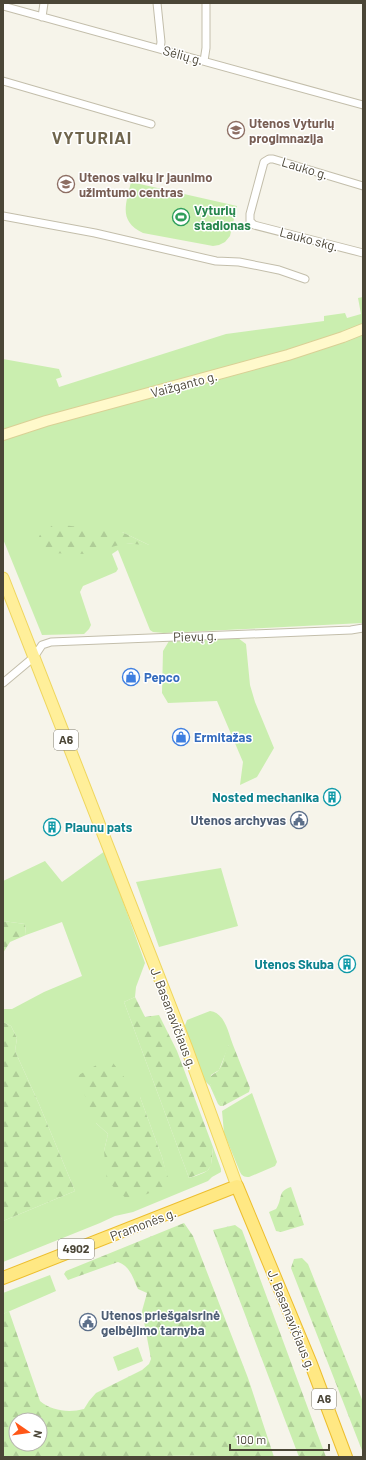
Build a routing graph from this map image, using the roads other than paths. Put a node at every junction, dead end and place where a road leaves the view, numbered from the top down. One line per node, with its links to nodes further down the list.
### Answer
1 (44, 3): 5 (street)
2 (157, 3): 6 (street)
3 (206, 3): 7 (street)
4 (3, 6): 5 (street, Sėlių g.)
5 (42, 17): 6 (street, Sėlių g.)
6 (160, 49): 7 (street, Sėlių g.)
7 (204, 61): 9 (street, Sėlių g.)
8 (3, 81): 10 (street)
9 (363, 105)
10 (151, 124)
11 (363, 186): 13 (street, Lauko g.)
12 (3, 216): 15 (street)
13 (254, 225): 14 (street, Lauko skg.)
14 (363, 253)
15 (305, 279)
16 (363, 329): 17 (main road, Vaižganto g.)
17 (3, 435)
18 (3, 578): 20 (main road, J. Basanavičiaus g. / A6)
19 (363, 628): 20 (street, Pievų g.)
20 (34, 657): 21 (street, Pievų g.); 22 (main road, J. Basanavičiaus g. / A6)
21 (3, 683)
22 (237, 1186): 23 (highway, Pramonės g. / 4902); 24 (highway, J. Basanavičiaus g. / A6)
23 (3, 1278)
24 (346, 1457)

